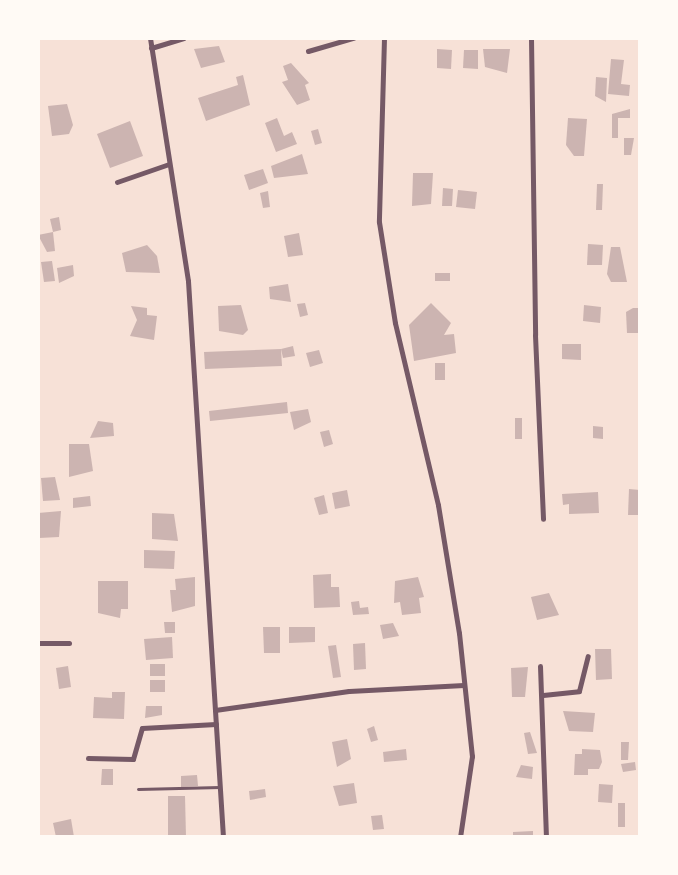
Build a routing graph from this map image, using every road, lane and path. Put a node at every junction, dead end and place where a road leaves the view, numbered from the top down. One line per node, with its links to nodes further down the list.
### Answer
1 (150, 38): 6 (street)
2 (183, 38): 6 (street)
3 (353, 38): 7 (street)
4 (384, 38): 15 (street)
5 (531, 38): 10 (street)
6 (151, 48): 8 (street)
7 (308, 51)
8 (169, 164): 9 (street); 17 (street)
9 (117, 182)
10 (543, 519)
11 (38, 643): 12 (street)
12 (69, 643)
13 (588, 656): 16 (street)
14 (540, 666): 16 (street)
15 (464, 685): 17 (street); 23 (street)
16 (543, 695): 24 (street)
17 (215, 710): 18 (street)
18 (216, 724): 19 (street); 20 (street)
19 (88, 758)
20 (220, 787): 21 (lane); 22 (street)
21 (138, 789)
22 (223, 837)
23 (460, 837)
24 (546, 837)

